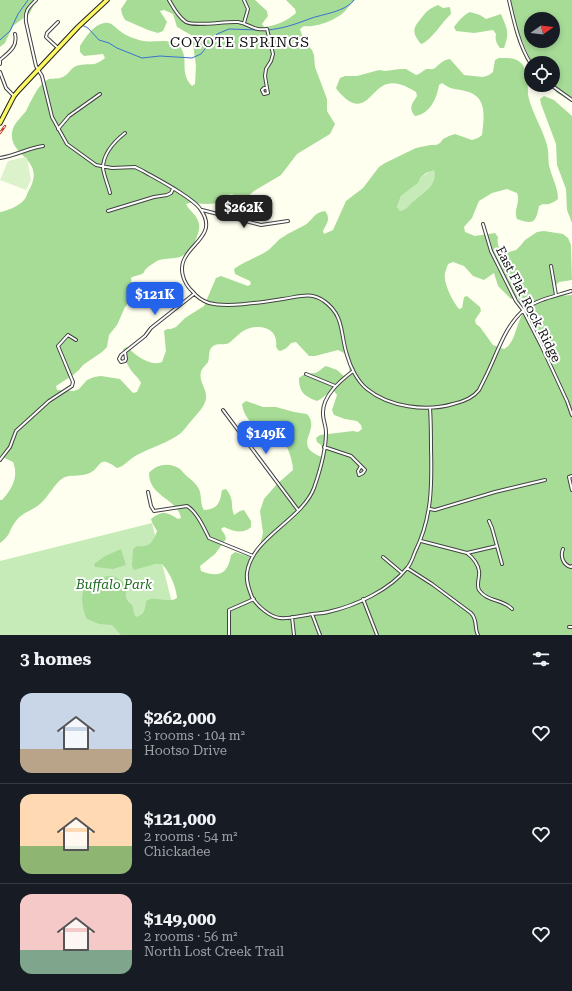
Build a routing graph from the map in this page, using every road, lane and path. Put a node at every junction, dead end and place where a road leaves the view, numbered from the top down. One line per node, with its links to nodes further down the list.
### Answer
1 (36, 0): 12 (street)
2 (108, 0): 9 (main road)
3 (169, 0): 7 (street)
4 (244, 0): 7 (street)
5 (509, 0): 10 (street)
6 (58, 22): 9 (street)
7 (244, 23): 14 (street)
8 (15, 34): 11 (street)
9 (58, 48): 12 (main road)
10 (526, 56)
11 (0, 64)
12 (38, 70): 17 (main road); 20 (street)
13 (0, 72): 17 (street)
14 (267, 88)
15 (560, 91): 18 (street)
16 (100, 94): 20 (street)
17 (14, 96): 19 (main road)
18 (572, 100)
19 (0, 124)
20 (58, 129): 24 (street)
21 (125, 133): 24 (street)
22 (43, 146): 23 (street)
23 (0, 158)
24 (103, 167): 25 (street); 26 (street)
25 (173, 189): 27 (street); 28 (street)
26 (110, 193)
27 (202, 210): 29 (street); 33 (street)
28 (108, 211)
29 (288, 221)
30 (483, 224): 35 (street, East Flat Rock Ridge)
31 (550, 266): 34 (street)
32 (571, 291): 34 (street)
33 (194, 294): 37 (street); 38 (street)
34 (556, 295): 35 (street)
35 (523, 310): 41 (street); 43 (street, East Flat Rock Ridge)
36 (76, 340): 45 (street)
37 (125, 352): 37 (street)
38 (353, 371): 40 (street); 41 (street)
39 (306, 374): 40 (street)
40 (335, 386): 44 (street)
41 (430, 408): 51 (street)
42 (223, 410): 52 (street)
43 (572, 414)
44 (324, 447): 46 (street); 52 (street)
45 (0, 460)
46 (361, 466)
47 (572, 476): 49 (street)
48 (545, 480): 51 (street)
49 (572, 490)
50 (148, 492): 58 (street)
51 (430, 509): 54 (street)
52 (298, 510): 58 (street)
53 (489, 521): 55 (street)
54 (421, 541): 57 (street); 62 (street)
55 (497, 546): 57 (street); 60 (street)
56 (563, 549): 61 (street)
57 (467, 553): 66 (street)
58 (253, 556): 64 (street)
59 (383, 557): 63 (street)
60 (502, 564)
61 (571, 567)
62 (407, 568): 63 (street); 73 (street)
63 (402, 573): 65 (street)
64 (254, 599): 68 (street); 69 (street)
65 (363, 599): 67 (street); 72 (street)
66 (512, 609)
67 (312, 614): 68 (street); 71 (street)
68 (292, 617): 70 (street)
69 (229, 635)
70 (294, 635)
71 (320, 635)
72 (377, 635)
73 (478, 635)

